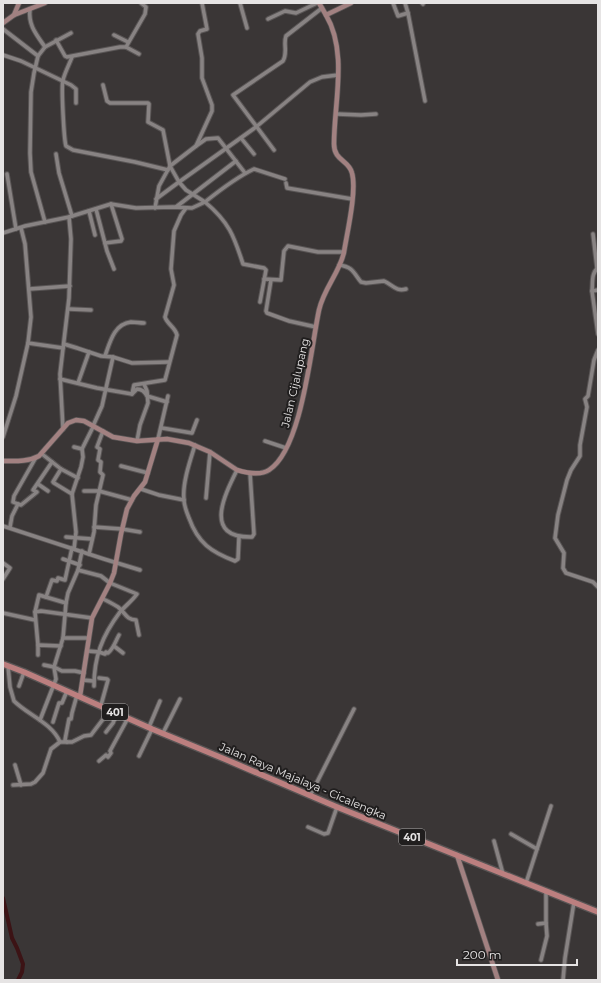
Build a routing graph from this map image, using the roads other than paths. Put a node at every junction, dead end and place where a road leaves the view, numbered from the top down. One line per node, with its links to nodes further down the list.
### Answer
1 (19, 3): 14 (street)
2 (45, 3): 10 (street)
3 (140, 3): 23 (street)
4 (202, 3): 40 (street)
5 (240, 3): 18 (street)
6 (318, 3): 11 (street, Jalan Cijalupang); 16 (street)
7 (350, 3): 15 (street)
8 (393, 3): 13 (street)
9 (405, 3): 13 (street)
10 (37, 5): 12 (street)
11 (322, 8): 15 (street, Jalan Cijalupang); 38 (street)
12 (30, 9): 14 (street); 24 (street)
13 (408, 13): 34 (street)
14 (14, 15): 17 (street)
15 (326, 15): 31 (street, Jalan Cijalupang)
16 (268, 19)
17 (3, 23)
18 (247, 28)
19 (3, 29): 28 (street)
20 (71, 33): 22 (street)
21 (114, 35): 23 (street)
22 (56, 40): 24 (street); 29 (street)
23 (128, 42): 25 (street)
24 (45, 47): 28 (street)
25 (126, 47): 26 (street); 29 (street)
26 (139, 54)
27 (3, 56): 30 (street)
28 (38, 56): 30 (street)
29 (72, 57): 32 (street)
30 (35, 67): 32 (street); 64 (street)
31 (338, 75): 36 (street, Jalan Cijalupang); 38 (street)
32 (62, 82): 35 (street); 47 (street)
33 (103, 85): 46 (street)
34 (426, 101)
35 (76, 103)
36 (337, 114): 37 (street); 54 (street, Jalan Cijalupang)
37 (376, 114)
38 (256, 127): 39 (street); 42 (street)
39 (241, 138): 41 (street); 44 (street)
40 (196, 146): 41 (street); 46 (street)
41 (227, 148): 45 (street); 51 (street)
42 (274, 150)
43 (56, 154): 63 (street)
44 (254, 154)
45 (236, 161): 48 (street); 53 (street)
46 (170, 166): 47 (street); 51 (street)
47 (168, 170): 55 (street)
48 (245, 173): 50 (street); 56 (street)
49 (6, 177): 66 (street)
50 (285, 179)
51 (179, 182): 53 (street); 55 (street)
52 (286, 183): 54 (street)
53 (192, 194): 56 (street); 58 (street)
54 (352, 198): 71 (street, Jalan Cijalupang)
55 (156, 200): 59 (street)
56 (205, 202): 60 (street); 75 (street)
57 (111, 204): 59 (street); 61 (street); 70 (street)
58 (176, 207): 59 (street); 60 (street)
59 (155, 208)
60 (186, 208): 94 (street)
61 (96, 209): 62 (street); 70 (street)
62 (89, 211): 63 (street); 69 (street)
63 (71, 217): 64 (street); 77 (street)
64 (45, 222): 65 (street)
65 (21, 228): 66 (street); 78 (street)
66 (16, 229): 67 (street)
67 (3, 233)
68 (593, 234): 73 (street)
69 (95, 235)
70 (105, 243): 74 (street)
71 (344, 252): 72 (street, Jalan Cijalupang); 76 (street)
72 (339, 265): 79 (street); 86 (street, Jalan Cijalupang)
73 (598, 268): 81 (street)
74 (114, 269)
75 (264, 279): 76 (street); 82 (street)
76 (271, 280): 86 (street)
77 (70, 286): 78 (street); 83 (street)
78 (29, 289): 88 (street)
79 (406, 290)
80 (598, 290): 81 (street)
81 (592, 292): 87 (street)
82 (260, 302)
83 (69, 309): 84 (street); 89 (street)
84 (91, 310)
85 (144, 323): 92 (street)
86 (316, 327): 114 (street, Jalan Cijalupang)
87 (598, 334)
88 (28, 344): 89 (street); 108 (street)
89 (63, 346): 91 (street); 95 (street)
90 (598, 350): 159 (street)
91 (89, 352): 92 (street); 96 (street)
92 (105, 356): 93 (street)
93 (113, 357): 94 (street); 98 (street)
94 (169, 362): 97 (street)
95 (60, 379): 96 (street); 106 (street)
96 (78, 383): 98 (street)
97 (144, 384): 99 (street); 100 (street)
98 (105, 390): 99 (street); 104 (street)
99 (132, 394): 100 (street)
100 (147, 396): 102 (street); 110 (street)
101 (168, 396): 102 (street)
102 (167, 402): 105 (street)
103 (197, 420): 105 (street)
104 (93, 426): 106 (street, Jalan Cijalupang); 107 (street, Jalan Cijalupang); 115 (street)
105 (162, 428): 109 (street)
106 (63, 429): 117 (street)
107 (103, 432): 110 (street, Jalan Cijalupang); 131 (street)
108 (3, 437)
109 (158, 439): 110 (street, Jalan Cijalupang); 112 (street, Jalan Cijalupang); 124 (street)
110 (137, 441)
111 (265, 442): 114 (street)
112 (195, 445): 116 (street, Jalan Cijalupang); 135 (street)
113 (74, 447): 115 (street)
114 (286, 448): 125 (street, Jalan Cijalupang)
115 (82, 449): 126 (street)
116 (210, 452): 123 (street, Jalan Cijalupang); 133 (street)
117 (42, 454): 118 (street); 120 (street)
118 (35, 459): 119 (street); 136 (street)
119 (3, 461)
120 (52, 462): 122 (street); 127 (street)
121 (121, 466): 124 (street)
122 (61, 469): 126 (street); 132 (street)
123 (237, 470): 125 (street, Jalan Cijalupang); 144 (street)
124 (148, 473): 128 (street)
125 (250, 473): 144 (street)
126 (78, 478): 132 (street)
127 (38, 484): 129 (street); 136 (street)
128 (141, 489): 134 (street); 135 (street)
129 (48, 491)
130 (84, 491): 131 (street)
131 (99, 491): 134 (street); 139 (street)
132 (72, 494): 145 (street)
133 (206, 498)
134 (132, 500): 140 (street)
135 (184, 500): 144 (street)
136 (18, 504): 138 (street)
137 (4, 526): 138 (street); 141 (street)
138 (10, 527): 147 (street)
139 (94, 527): 140 (street); 146 (street)
140 (122, 529): 142 (street); 152 (street)
141 (3, 530)
142 (140, 532)
143 (66, 537): 145 (street)
144 (239, 537)
145 (76, 538): 146 (street); 147 (street)
146 (92, 539): 149 (street)
147 (73, 549): 148 (street); 151 (street)
148 (82, 552): 149 (street); 154 (street)
149 (89, 554): 152 (street)
150 (63, 559): 151 (street)
151 (69, 562): 154 (street); 160 (street)
152 (115, 562): 156 (street); 158 (street)
153 (3, 563): 157 (street)
154 (80, 565): 155 (street)
155 (78, 570): 158 (street); 162 (street)
156 (140, 570)
157 (3, 579)
158 (110, 582): 161 (street); 163 (street)
159 (598, 587)
160 (46, 597): 162 (street); 164 (street)
161 (103, 599): 163 (street); 167 (street)
162 (66, 603): 166 (street)
163 (121, 611): 170 (street); 177 (street)
164 (35, 612): 166 (street); 168 (street)
165 (3, 613): 168 (street)
166 (65, 615): 167 (street); 171 (street)
167 (92, 618): 172 (street)
168 (35, 620): 173 (street)
169 (119, 635): 175 (street)
170 (140, 635)
171 (63, 638): 172 (street); 174 (street)
172 (89, 638): 176 (street)
173 (38, 645): 174 (street); 179 (street)
174 (61, 646): 182 (street)
175 (114, 646): 177 (street); 178 (street)
176 (88, 651): 177 (street); 184 (street)
177 (99, 652): 187 (street)
178 (123, 653)
179 (38, 655)
180 (5, 665): 183 (main road, Jalan Raya Majalaya - Cicalengka / 401); 200 (street)
181 (44, 665): 182 (street)
182 (54, 667): 184 (street); 188 (street)
183 (24, 672): 188 (main road, Jalan Raya Majalaya - Cicalengka / 401); 189 (street)
184 (84, 673): 186 (street)
185 (99, 678): 195 (street)
186 (83, 680): 187 (street); 192 (street)
187 (93, 681): 190 (street)
188 (53, 685): 191 (main road, Jalan Raya Majalaya - Cicalengka / 401); 200 (street)
189 (19, 686)
190 (94, 686)
191 (67, 691): 192 (main road, Jalan Raya Majalaya - Cicalengka / 401); 201 (street)
192 (79, 696): 195 (main road, Jalan Raya Majalaya - Cicalengka / 401); 206 (street)
193 (180, 699): 204 (street)
194 (160, 701): 202 (street)
195 (101, 705): 197 (main road, Jalan Raya Majalaya - Cicalengka / 401)
196 (354, 709): 212 (street)
197 (110, 710): 198 (main road, Jalan Raya Majalaya - Cicalengka / 401); 206 (street)
198 (117, 713): 199 (main road, Jalan Raya Majalaya - Cicalengka / 401); 203 (street)
199 (128, 718): 202 (main road, Jalan Raya Majalaya - Cicalengka / 401); 208 (street)
200 (40, 720): 205 (street)
201 (53, 722)
202 (151, 728): 204 (main road, Jalan Raya Majalaya - Cicalengka / 401); 207 (street)
203 (106, 732)
204 (163, 733): 212 (main road, Jalan Raya Majalaya - Cicalengka / 401)
205 (60, 742): 206 (street); 211 (street)
206 (67, 742)
207 (139, 756)
208 (99, 761)
209 (15, 765): 211 (street)
210 (13, 785): 211 (street)
211 (21, 785)
212 (310, 796): 214 (main road, Jalan Raya Majalaya - Cicalengka / 401)
213 (551, 806): 218 (street)
214 (337, 807): 215 (street); 219 (main road, Jalan Raya Majalaya - Cicalengka / 401)
215 (308, 827)
216 (512, 834): 218 (street)
217 (494, 841): 220 (street)
218 (537, 849): 221 (street)
219 (457, 855): 220 (main road, Jalan Raya Majalaya - Cicalengka / 401); 228 (street)
220 (503, 874): 221 (main road, Jalan Raya Majalaya - Cicalengka / 401)
221 (526, 883): 222 (main road, Jalan Raya Majalaya - Cicalengka / 401)
222 (546, 891): 223 (main road, Jalan Raya Majalaya - Cicalengka / 401); 225 (street)
223 (574, 902): 224 (main road, Jalan Raya Majalaya - Cicalengka / 401); 229 (street)
224 (598, 912)
225 (546, 923): 226 (street); 227 (street)
226 (538, 924)
227 (541, 960)
228 (498, 980)
229 (564, 980)

